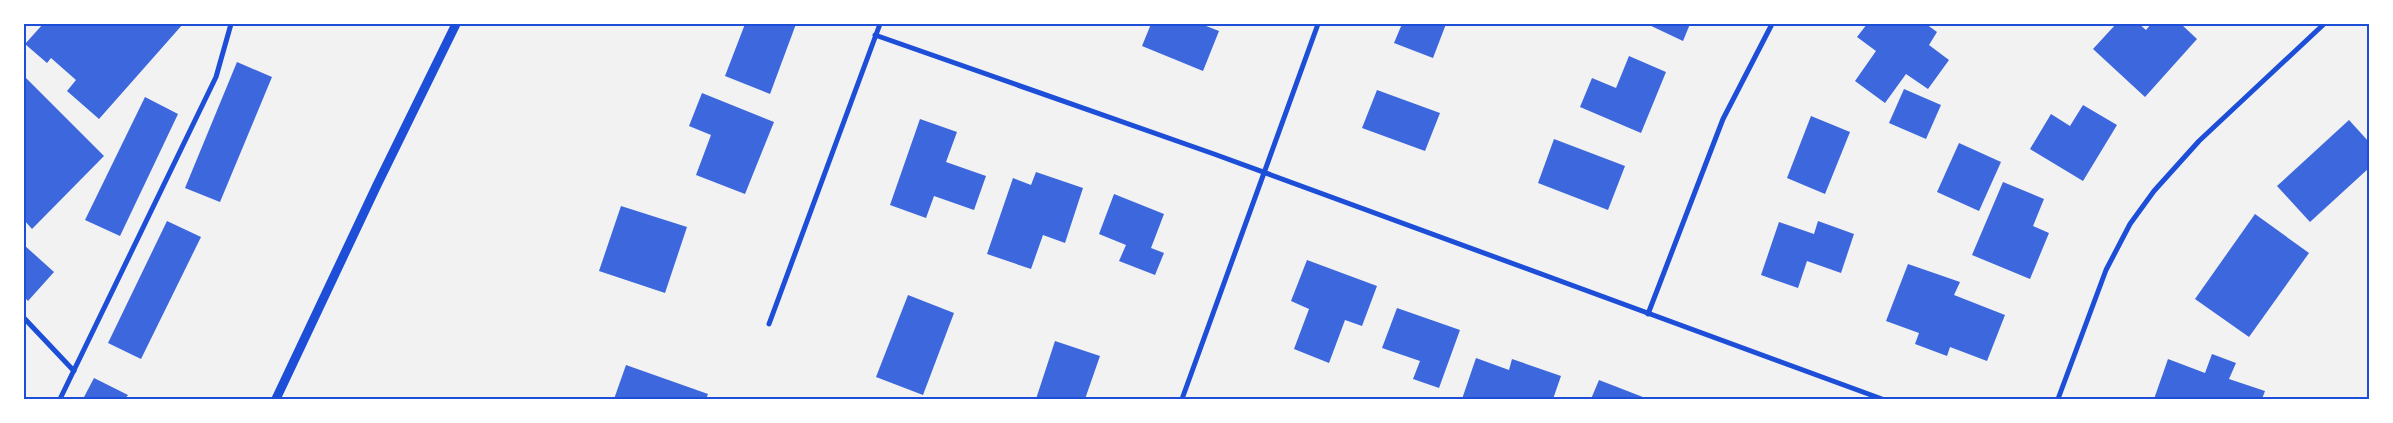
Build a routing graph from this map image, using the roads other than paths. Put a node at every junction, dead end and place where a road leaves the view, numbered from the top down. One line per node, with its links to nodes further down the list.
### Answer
1 (231, 24): 12 (street)
2 (456, 24): 14 (street)
3 (880, 24): 7 (street)
4 (1318, 24): 8 (street)
5 (1772, 24): 9 (street)
6 (2324, 24): 17 (street)
7 (875, 35): 8 (street); 11 (street)
8 (1264, 174): 9 (street); 15 (street)
9 (1648, 314): 16 (street)
10 (24, 318): 12 (street)
11 (769, 324)
12 (74, 371): 13 (street)
13 (60, 399)
14 (276, 399)
15 (1182, 399)
16 (1882, 399)
17 (2058, 399)

